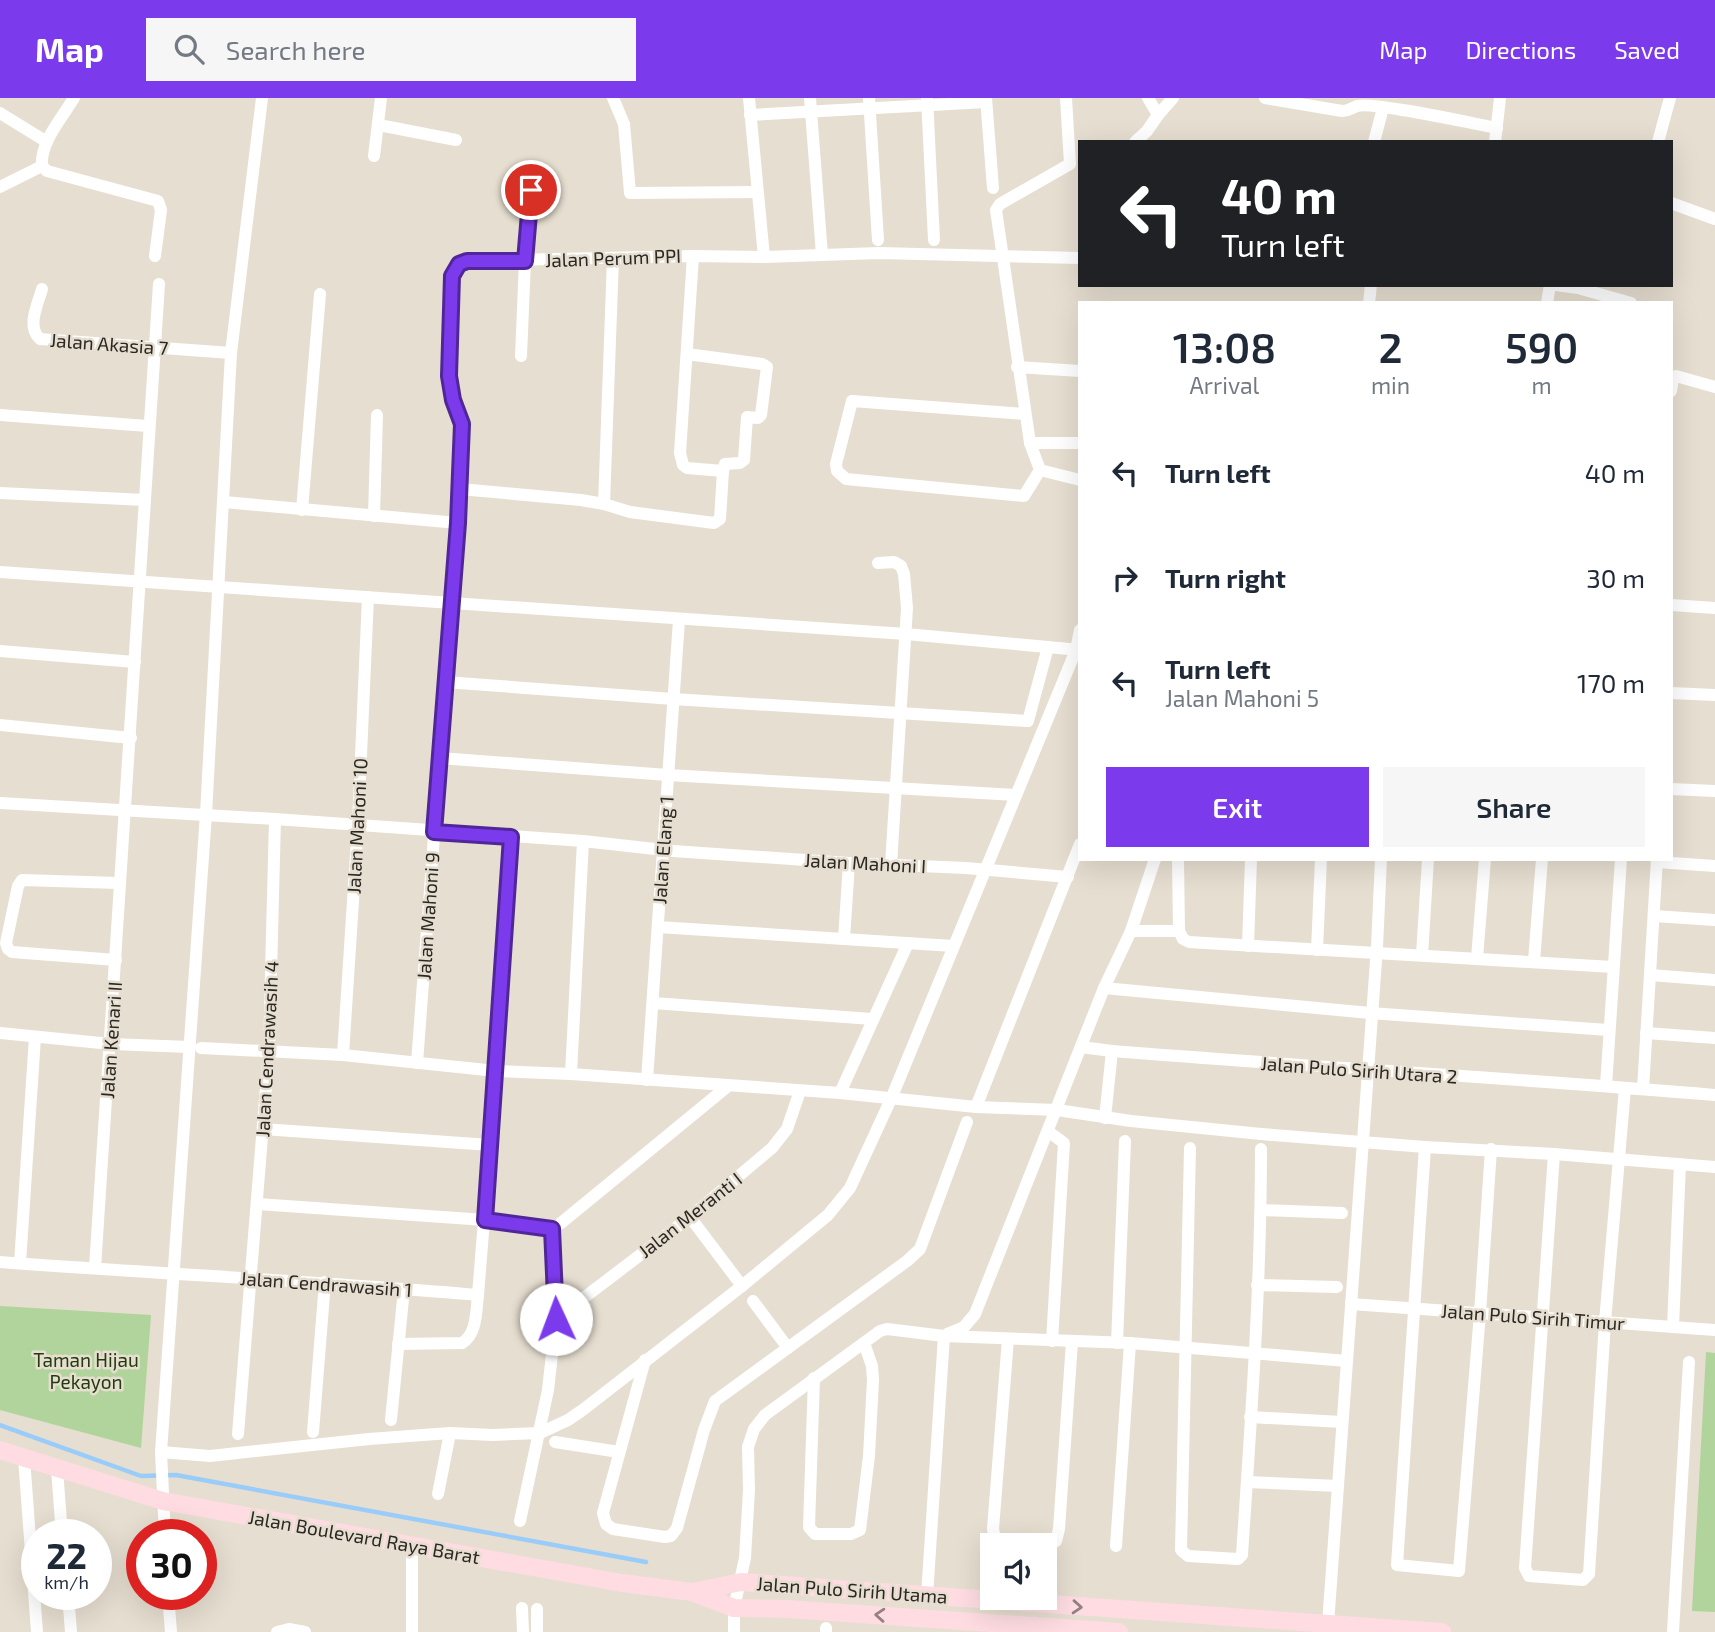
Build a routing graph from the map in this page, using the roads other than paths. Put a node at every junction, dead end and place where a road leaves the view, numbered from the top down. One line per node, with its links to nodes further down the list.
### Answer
1 (74, 98): 27 (street)
2 (261, 98): 53 (street)
3 (381, 98): 20 (street)
4 (613, 98): 34 (street)
5 (748, 98): 18 (street)
6 (1066, 98): 29 (street)
7 (1148, 98): 19 (street)
8 (1173, 98): 19 (street)
9 (1265, 98): 16 (street)
10 (1500, 98): 21 (street)
11 (1670, 98): 26 (street)
12 (986, 100): 13 (street); 33 (street)
13 (927, 101): 14 (street); 38 (street)
14 (870, 103): 15 (street); 37 (street)
15 (811, 105): 18 (street); 39 (street)
16 (1383, 108): 21 (street); 24 (street)
17 (0, 113): 27 (street)
18 (750, 115): 34 (street)
19 (1158, 115): 23 (street)
20 (379, 125): 22 (street); 28 (street)
21 (1497, 128): 25 (street)
22 (456, 140)
23 (1137, 140)
24 (1375, 140)
25 (1495, 140)
26 (1659, 140)
27 (47, 142): 30 (street)
28 (374, 156)
29 (1075, 162): 42 (street)
30 (42, 166): 32 (street); 40 (street)
31 (533, 167): 46 (street)
32 (0, 187)
33 (993, 188)
34 (757, 192): 43 (street)
35 (1673, 204): 36 (street)
36 (1715, 219)
37 (878, 240)
38 (934, 240)
39 (822, 255): 42 (street, Jalan Perum PPI); 43 (street, Jalan Perum PPI)
40 (155, 256)
41 (693, 256): 43 (street, Jalan Perum PPI); 44 (street, Jalan Perum PPI); 54 (street)
42 (1002, 256): 45 (street, Jalan Perum PPI); 56 (street)
43 (764, 257)
44 (613, 258): 46 (street, Jalan Perum PPI); 73 (street)
45 (1078, 258)
46 (525, 261): 55 (street); 69 (street, Jalan Perum PPI)
47 (159, 284): 52 (street, Jalan Kenari II)
48 (1578, 287): 51 (street)
49 (42, 289): 52 (street, Jalan Akasia 7)
50 (320, 294): 74 (street)
51 (1624, 301)
52 (153, 347): 53 (street, Jalan Akasia 7); 63 (street, Jalan Kenari II)
53 (231, 353): 72 (street)
54 (688, 354): 67 (street); 67 (street)
55 (521, 356)
56 (1017, 367): 57 (street); 60 (street)
57 (1078, 371)
58 (1673, 379): 59 (street)
59 (1715, 387)
60 (1025, 414): 64 (street); 66 (street)
61 (0, 415): 63 (street)
62 (377, 415): 75 (street)
63 (148, 426): 71 (street, Jalan Kenari II)
64 (1030, 443): 65 (street); 66 (street)
65 (1078, 443)
66 (1040, 470): 68 (street)
67 (723, 471): 73 (street)
68 (1078, 480)
69 (460, 489): 73 (street); 76 (street, Jalan Perum PPI)
70 (0, 493): 71 (street)
71 (145, 500): 79 (street, Jalan Kenari II)
72 (224, 502): 74 (street); 80 (street)
73 (604, 504)
74 (302, 510): 75 (street)
75 (374, 516): 76 (street)
76 (458, 523): 82 (street, Jalan Mahoni 9)
77 (878, 563): 86 (street)
78 (0, 572): 79 (street)
79 (141, 581): 80 (street); 90 (street, Jalan Kenari II)
80 (217, 586): 81 (street); 106 (street)
81 (369, 597): 82 (street); 108 (street, Jalan Mahoni 10)
82 (452, 603): 85 (street); 91 (street, Jalan Mahoni 9)
83 (1673, 605): 84 (street)
84 (1715, 608)
85 (679, 620): 86 (street); 94 (street, Jalan Elang 1)
86 (906, 634): 87 (street); 95 (street)
87 (1048, 647): 88 (street); 95 (street)
88 (1078, 650): 103 (street)
89 (0, 651): 90 (street)
90 (135, 662): 97 (street, Jalan Kenari II)
91 (445, 682): 94 (street); 98 (street, Jalan Mahoni 9)
92 (1673, 693): 93 (street)
93 (1715, 695)
94 (673, 699): 95 (street); 99 (street, Jalan Elang 1)
95 (901, 713): 101 (street)
96 (0, 725): 97 (street)
97 (131, 738): 105 (street, Jalan Kenari II)
98 (439, 758): 99 (street); 109 (street, Jalan Mahoni 9)
99 (668, 775): 101 (street); 112 (street, Jalan Elang 1)
100 (1673, 789): 102 (street)
101 (896, 790): 103 (street); 125 (street)
102 (1715, 791)
103 (1016, 795): 127 (street)
104 (0, 803): 105 (street, Jalan Mahoni I)
105 (126, 811): 106 (street, Jalan Mahoni I); 129 (street, Jalan Kenari II)
106 (206, 814): 107 (street, Jalan Mahoni I); 159 (street)
107 (275, 818): 108 (street, Jalan Mahoni I); 160 (street, Jalan Cendrawasih 4)
108 (358, 824): 109 (street, Jalan Mahoni I); 162 (street, Jalan Mahoni 10)
109 (434, 832): 110 (street, Jalan Mahoni I); 163 (street, Jalan Mahoni 9)
110 (511, 837): 111 (street, Jalan Mahoni I); 164 (street)
111 (583, 841): 112 (street, Jalan Mahoni I); 166 (street)
112 (662, 850): 124 (street, Jalan Mahoni I); 132 (street, Jalan Elang 1)
113 (1078, 850): 128 (street)
114 (1154, 861): 133 (street)
115 (1178, 861): 134 (street)
116 (1251, 861): 138 (street)
117 (1321, 861): 139 (street)
118 (1381, 861): 140 (street)
119 (1428, 861): 141 (street)
120 (1485, 861): 142 (street)
121 (1542, 861): 144 (street)
122 (1621, 861): 145 (street)
123 (1657, 861): 126 (street); 130 (street)
124 (849, 863): 125 (street, Jalan Mahoni I); 135 (street)
125 (891, 865): 127 (street, Jalan Mahoni I)
126 (1715, 866)
127 (984, 870): 128 (street, Jalan Mahoni I); 137 (street)
128 (1068, 877): 176 (street)
129 (119, 883): 143 (street, Jalan Kenari II); 143 (street)
130 (1654, 916): 131 (street); 146 (street)
131 (1715, 920)
132 (658, 927): 135 (street); 149 (street, Jalan Elang 1)
133 (1131, 931): 134 (street); 148 (street)
134 (1179, 931): 138 (street)
135 (844, 939): 136 (street)
136 (908, 943): 137 (street); 151 (street)
137 (953, 946): 175 (street)
138 (1248, 946): 139 (street)
139 (1317, 950): 140 (street)
140 (1376, 953): 141 (street); 150 (street)
141 (1422, 955): 142 (street)
142 (1477, 958): 144 (street)
143 (116, 960): 157 (street, Jalan Kenari II)
144 (1534, 961): 145 (street)
145 (1612, 967): 152 (street)
146 (1650, 975): 147 (street); 154 (street)
147 (1715, 980)
148 (1104, 988): 150 (street); 158 (street)
149 (653, 1003): 151 (street); 167 (street, Jalan Elang 1)
150 (1370, 1013): 152 (street); 165 (street)
151 (872, 1019): 173 (street)
152 (1608, 1030): 169 (street)
153 (0, 1033): 155 (street)
154 (1646, 1033): 156 (street); 171 (street)
155 (35, 1037): 157 (street); 200 (street)
156 (1715, 1038)
157 (111, 1044): 159 (street); 201 (street, Jalan Kenari II)
158 (1082, 1047): 161 (street, Jalan Pulo Sirih Utara 2); 177 (street)
159 (196, 1048): 160 (street); 202 (street)
160 (269, 1050): 162 (street); 180 (street, Jalan Cendrawasih 4)
161 (1112, 1051): 165 (street, Jalan Pulo Sirih Utara 2); 178 (street)
162 (343, 1055): 163 (street)
163 (417, 1063): 164 (street)
164 (496, 1071): 166 (street); 184 (street)
165 (1367, 1071): 169 (street, Jalan Pulo Sirih Utara 2); 183 (street)
166 (571, 1074): 167 (street)
167 (647, 1080): 168 (street)
168 (728, 1086): 172 (street); 198 (street)
169 (1606, 1086): 170 (street, Jalan Pulo Sirih Utara 2)
170 (1625, 1088): 171 (street, Jalan Pulo Sirih Utara 2); 190 (street)
171 (1643, 1089): 174 (street, Jalan Pulo Sirih Utara 2)
172 (800, 1091): 173 (street); 196 (street, Jalan Meranti I)
173 (840, 1093): 175 (street)
174 (1715, 1095)
175 (891, 1099): 176 (street); 206 (street)
176 (976, 1107): 177 (street)
177 (1057, 1110): 178 (street); 181 (street)
178 (1105, 1118): 183 (street)
179 (967, 1122): 226 (street)
180 (263, 1129): 184 (street); 193 (street, Jalan Cendrawasih 4)
181 (1049, 1132): 219 (street); 221 (street)
182 (1125, 1141): 224 (street)
183 (1362, 1142): 185 (street); 211 (street)
184 (490, 1145): 197 (street)
185 (1425, 1147): 188 (street); 212 (street)
186 (1191, 1148): 227 (street)
187 (1261, 1149): 194 (street)
188 (1491, 1150): 189 (street); 213 (street)
189 (1554, 1154): 190 (street); 214 (street)
190 (1619, 1159): 191 (street); 216 (street)
191 (1680, 1164): 192 (street); 217 (street)
192 (1715, 1167)
193 (258, 1204): 197 (street); 203 (street, Jalan Cendrawasih 4)
194 (1261, 1210): 195 (street); 205 (street)
195 (1342, 1213)
196 (690, 1217): 206 (street); 215 (street, Jalan Meranti I)
197 (485, 1220): 209 (street); 215 (street)
198 (561, 1223)
199 (0, 1262): 200 (street, Jalan Cendrawasih 1)
200 (20, 1263): 201 (street, Jalan Cendrawasih 1)
201 (95, 1268): 202 (street, Jalan Cendrawasih 1)
202 (174, 1274): 203 (street, Jalan Cendrawasih 1); 242 (street)
203 (251, 1280): 204 (street, Jalan Cendrawasih 1); 239 (street, Jalan Cendrawasih 4)
204 (325, 1282): 208 (street, Jalan Cendrawasih 1); 236 (street)
205 (1257, 1285): 207 (street); 228 (street)
206 (742, 1286): 229 (street)
207 (1337, 1287)
208 (404, 1289): 209 (street, Jalan Cendrawasih 1); 225 (street)
209 (478, 1295): 225 (street)
210 (752, 1301): 226 (street)
211 (1351, 1304): 212 (street, Jalan Pulo Sirih Timur); 230 (street)
212 (1414, 1308): 213 (street, Jalan Pulo Sirih Timur); 213 (street)
213 (1480, 1313): 214 (street, Jalan Pulo Sirih Timur)
214 (1542, 1318): 216 (street, Jalan Pulo Sirih Timur); 216 (street)
215 (556, 1319): 238 (street)
216 (1605, 1322): 217 (street, Jalan Pulo Sirih Timur)
217 (1672, 1327): 218 (street, Jalan Pulo Sirih Timur)
218 (1715, 1330)
219 (944, 1336): 220 (street); 223 (street); 259 (street)
220 (1008, 1339): 221 (street); 253 (street)
221 (1052, 1341): 222 (street)
222 (1072, 1342): 224 (street); 254 (street)
223 (864, 1343): 232 (street); 232 (street)
224 (1124, 1343): 227 (street); 256 (street)
225 (398, 1344): 234 (street)
226 (788, 1348): 243 (street)
227 (1187, 1348): 228 (street); 246 (street)
228 (1254, 1355): 230 (street); 233 (street)
229 (645, 1360): 238 (street); 243 (street)
230 (1347, 1361): 235 (street)
231 (1689, 1363): 282 (street)
232 (814, 1378): 257 (street)
233 (1250, 1418): 235 (street); 246 (street)
234 (391, 1420)
235 (1342, 1422): 247 (street)
236 (313, 1432)
237 (450, 1433): 238 (street); 242 (street); 249 (street)
238 (540, 1433): 252 (street)
239 (238, 1434)
240 (555, 1442): 243 (street)
241 (0, 1450): 244 (main road, Jalan Boulevard Raya Barat)
242 (161, 1452): 248 (street)
243 (619, 1452)
244 (24, 1458): 245 (main road, Jalan Boulevard Raya Barat); 271 (street)
245 (57, 1468): 248 (main road, Jalan Boulevard Raya Barat); 250 (street)
246 (1247, 1482): 247 (street)
247 (1338, 1486): 269 (street)
248 (162, 1494): 251 (street); 255 (main road, Jalan Boulevard Raya Barat)
249 (438, 1494)
250 (61, 1519)
251 (164, 1519)
252 (520, 1521)
253 (994, 1533)
254 (1057, 1537)
255 (412, 1545): 258 (main road, Jalan Boulevard Raya Barat); 276 (street)
256 (1116, 1546)
257 (741, 1582): 258 (main road, Jalan Pulo Sirih Utama); 259 (main road, Jalan Pulo Sirih Utama); 263 (street)
258 (692, 1592): 263 (main road, Jalan Pulo Sirih Utama)
259 (928, 1596): 260 (main road, Jalan Pulo Sirih Utama)
260 (980, 1599)
261 (1057, 1605): 269 (main road, Jalan Pulo Sirih Utama, one-way to 269)
262 (523, 1608): 277 (street)
263 (734, 1608): 270 (main road, Jalan Pulo Sirih Utama, one-way to 263); 279 (street)
264 (537, 1609): 278 (street)
265 (69, 1610): 272 (street)
266 (170, 1610): 273 (street)
267 (989, 1610): 268 (main road)
268 (988, 1623): 270 (main road, Jalan Pulo Sirih Utama); 280 (main road, Jalan Pulo Sirih Utama)
269 (1328, 1624): 281 (main road, Jalan Pulo Sirih Utama)
270 (927, 1625)
271 (37, 1632)
272 (71, 1632)
273 (171, 1632)
274 (277, 1632): 275 (street)
275 (305, 1632)
276 (412, 1632)
277 (523, 1632)
278 (537, 1632)
279 (734, 1632)
280 (1119, 1632)
281 (1442, 1632)
282 (1673, 1632)

